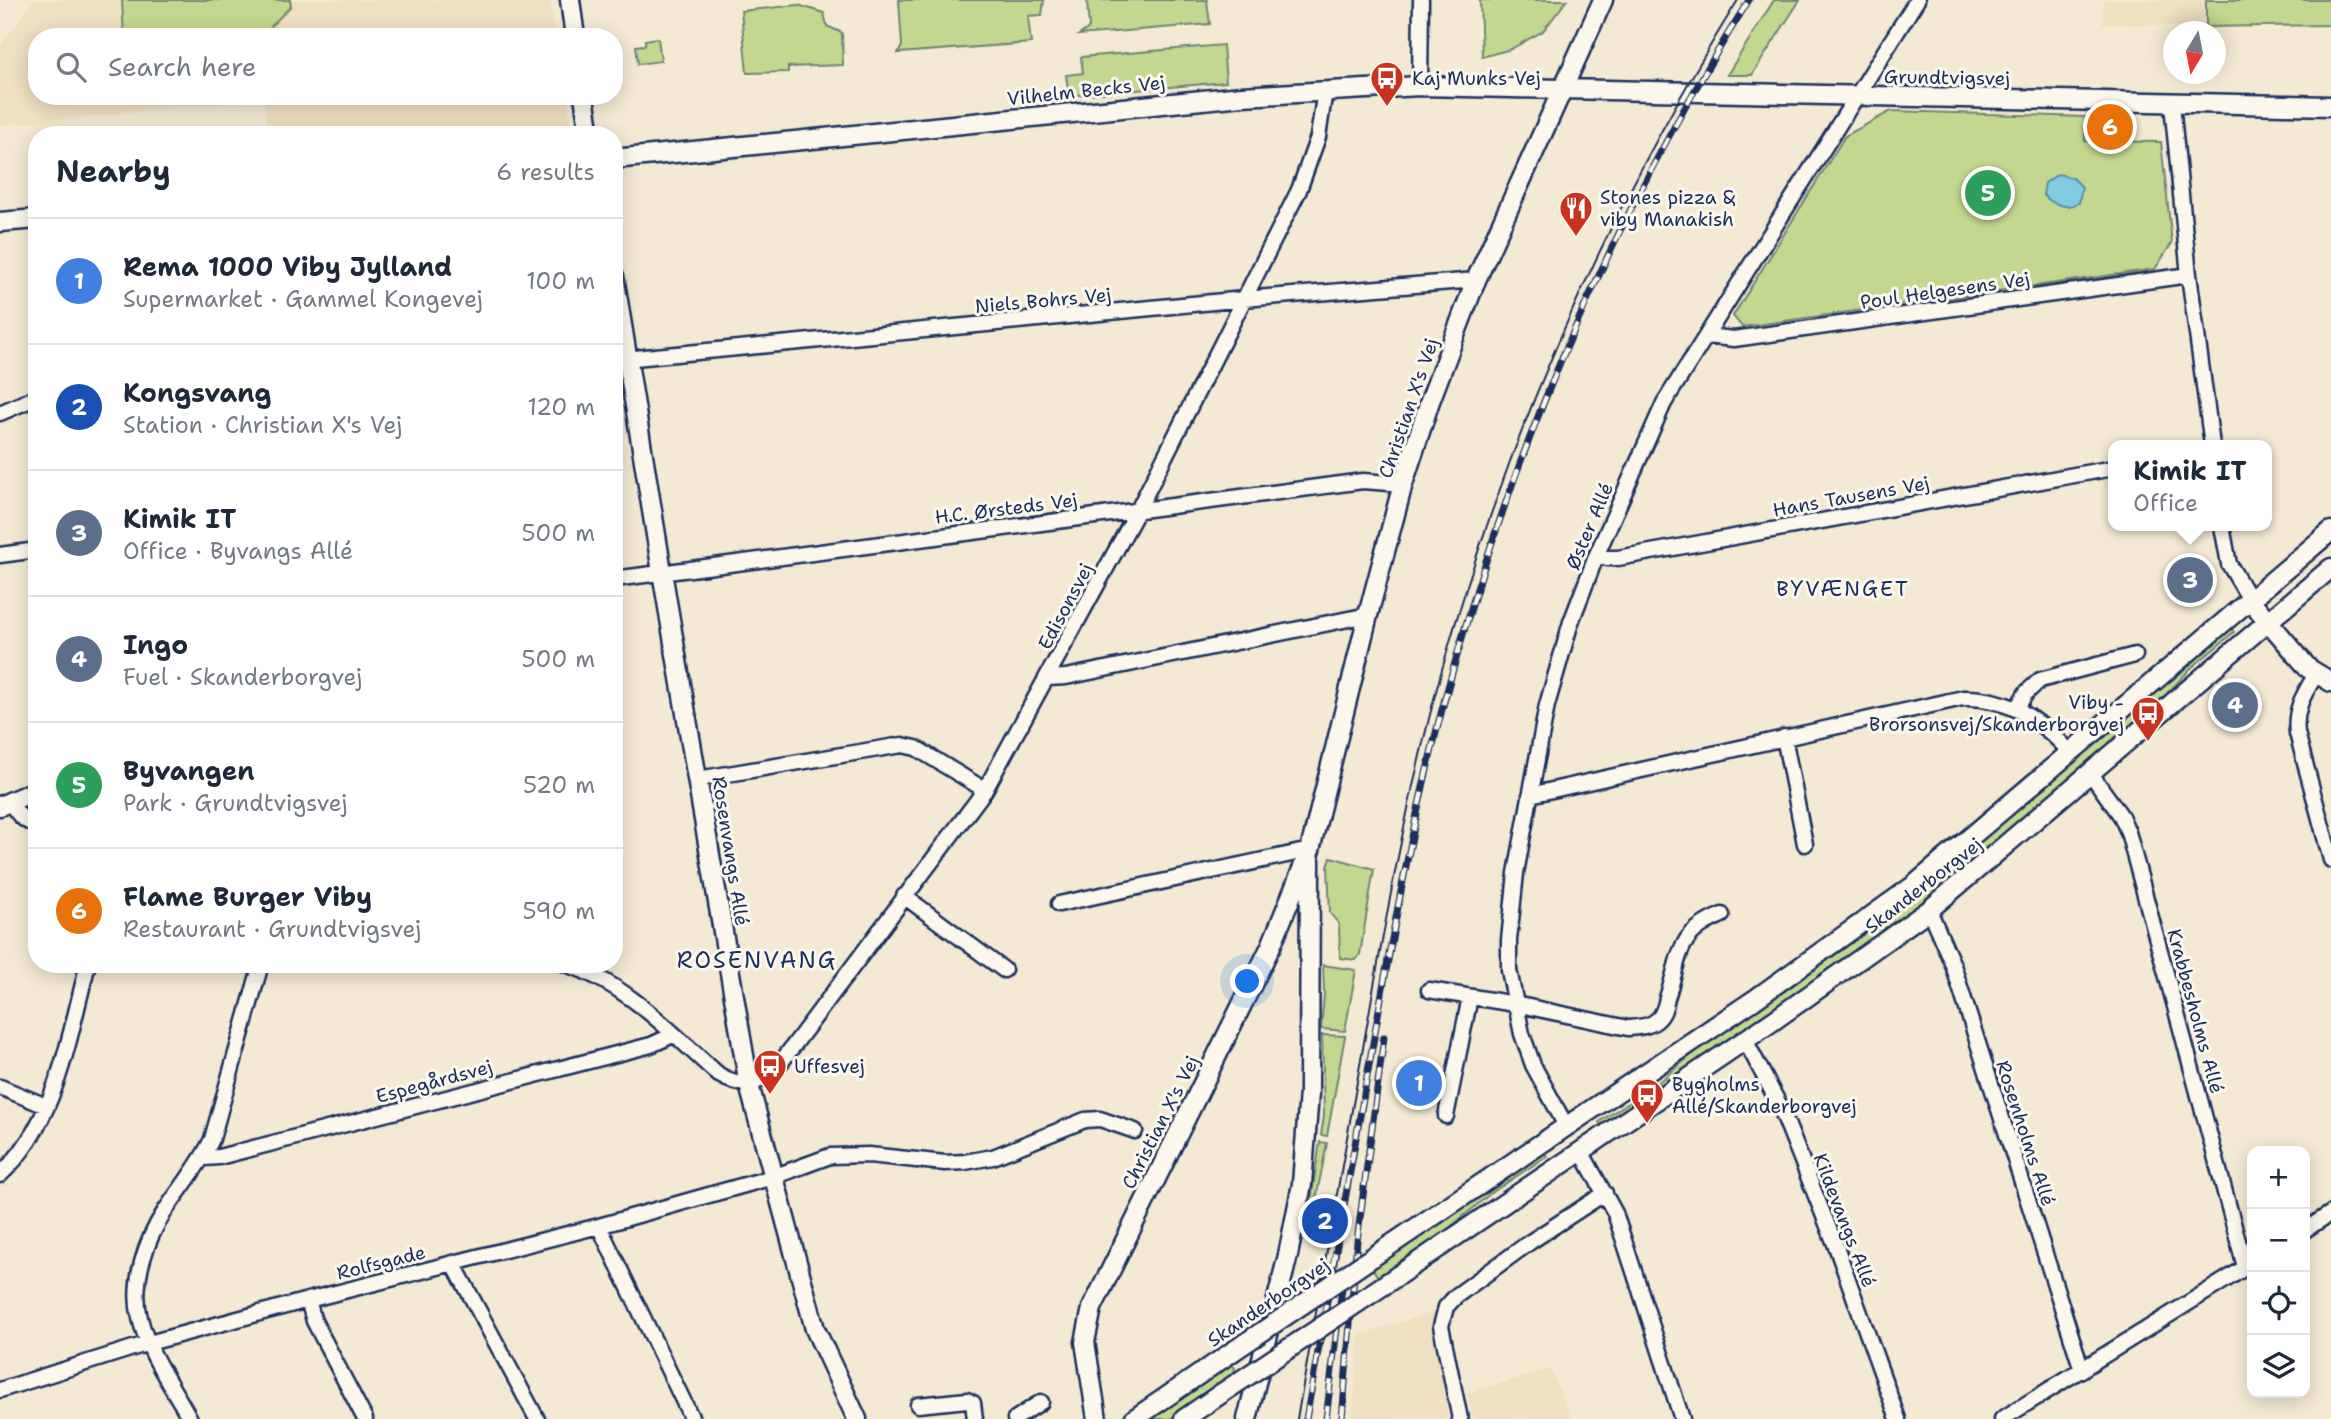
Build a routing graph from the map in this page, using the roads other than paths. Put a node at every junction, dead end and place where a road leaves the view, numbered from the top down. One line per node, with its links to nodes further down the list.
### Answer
1 (569, 0): 5 (street)
2 (1421, 0): 6 (street)
3 (1603, 0): 7 (street, Christian X's Vej)
4 (1917, 0): 9 (street, Øster Allé)
5 (574, 28)
6 (1420, 86): 7 (street, Vilhelm Becks Vej); 8 (street, Vilhelm Becks Vej)
7 (1563, 88): 9 (street, Grundtvigsvej); 18 (street, Christian X's Vej)
8 (1325, 90): 14 (street, Vilhelm Becks Vej); 19 (street, Edisonsvej)
9 (1855, 96): 10 (street, Grundtvigsvej); 20 (street, Øster Allé)
10 (2172, 104): 12 (street, Grundtvigsvej); 17 (street)
11 (585, 105): 13 (street)
12 (2331, 106)
13 (589, 126)
14 (623, 158)
15 (28, 220): 16 (street)
16 (0, 222)
17 (2189, 275): 20 (street, Poul Helgesens Vej); 25 (street)
18 (1476, 280): 19 (street, Niels Bohrs Vej); 27 (street, Christian X's Vej)
19 (1244, 299): 21 (street, Niels Bohrs Vej); 28 (street, Edisonsvej)
20 (1706, 336): 32 (street, Øster Allé)
21 (623, 359)
22 (623, 369): 35 (street, Rosenvangs Allé)
23 (28, 401): 24 (street)
24 (0, 413)
25 (2211, 440)
26 (2108, 469): 32 (street, Hans Tausens Vej)
27 (1403, 484): 28 (street, H.C. Ørsteds Vej); 38 (street, Christian X's Vej)
28 (1138, 510): 35 (street, H.C. Ørsteds Vej); 41 (street, Edisonsvej)
29 (2223, 531): 37 (street)
30 (2331, 531): 37 (street, Skanderborgvej)
31 (28, 551): 33 (street)
32 (1597, 554): 50 (street, Øster Allé)
33 (0, 555)
34 (2331, 568): 39 (street, Skanderborgvej)
35 (662, 572): 36 (street, H.C. Ørsteds Vej); 47 (street, Rosenvangs Allé)
36 (623, 578)
37 (2250, 600): 39 (street); 45 (street, Skanderborgvej)
38 (1368, 615): 41 (street); 54 (street, Christian X's Vej)
39 (2267, 622): 42 (street); 46 (street, Skanderborgvej)
40 (2135, 655): 43 (street)
41 (1048, 678): 48 (street, Edisonsvej)
42 (2324, 678): 55 (street)
43 (2017, 708): 44 (street); 45 (street)
44 (1784, 737): 50 (street); 53 (street)
45 (2071, 753): 73 (street, Skanderborgvej)
46 (2091, 774): 58 (street, Skanderborgvej); 83 (street, Krabbesholms Allé)
47 (698, 779): 48 (street); 69 (street, Rosenvangs Allé)
48 (985, 790): 56 (street, Edisonsvej)
49 (28, 794): 51 (street)
50 (1530, 795): 66 (street, Øster Allé)
51 (5, 804): 52 (street)
52 (28, 822)
53 (1805, 844)
54 (1310, 850): 57 (street); 99 (street, Christian X's Vej); 102 (street, Christian X's Vej)
55 (2331, 860)
56 (904, 896): 60 (street); 69 (street, Edisonsvej)
57 (1059, 904)
58 (1929, 910): 68 (street, Skanderborgvej); 88 (street, Rosenholms Allé)
59 (1722, 915): 66 (street)
60 (1004, 970)
61 (86, 973): 71 (street)
62 (259, 973): 76 (street)
63 (588, 973): 67 (street)
64 (1429, 990): 65 (street)
65 (1470, 997): 66 (street); 72 (street)
66 (1514, 1004): 73 (street, Øster Allé)
67 (673, 1035): 69 (street); 76 (street, Espegårdsvej)
68 (1745, 1040): 75 (street, Skanderborgvej); 105 (street, Kildevangs Allé)
69 (749, 1085): 78 (street, Rosenvangs Allé)
70 (0, 1087): 71 (street)
71 (46, 1106): 77 (street)
72 (1446, 1116)
73 (1566, 1126): 75 (street); 100 (street, Skanderborgvej, bridge)
74 (1135, 1131): 78 (street)
75 (1581, 1151): 79 (street); 101 (street, Skanderborgvej, bridge)
76 (204, 1158): 87 (street)
77 (0, 1175)
78 (773, 1177): 81 (street, Rolfsgade); 96 (street, Rosenvangs Allé)
79 (1605, 1193): 103 (street); 104 (street)
80 (2331, 1213): 82 (street)
81 (599, 1226): 84 (street, Rolfsgade); 95 (street)
82 (2310, 1227)
83 (2247, 1258)
84 (453, 1263): 86 (street, Rolfsgade); 94 (street)
85 (2247, 1266): 88 (street)
86 (308, 1300): 87 (street, Rolfsgade); 93 (street)
87 (149, 1343): 89 (street, Rolfsgade); 92 (street)
88 (2082, 1370): 106 (street)
89 (0, 1390)
90 (1041, 1402): 98 (street)
91 (918, 1405): 97 (street)
92 (190, 1419)
93 (365, 1419)
94 (537, 1419)
95 (692, 1419)
96 (858, 1419)
97 (975, 1419)
98 (1015, 1419)
99 (1097, 1419)
100 (1133, 1419)
101 (1184, 1419)
102 (1247, 1419)
103 (1460, 1419)
104 (1682, 1419)
105 (1898, 1419)
106 (2002, 1419)

